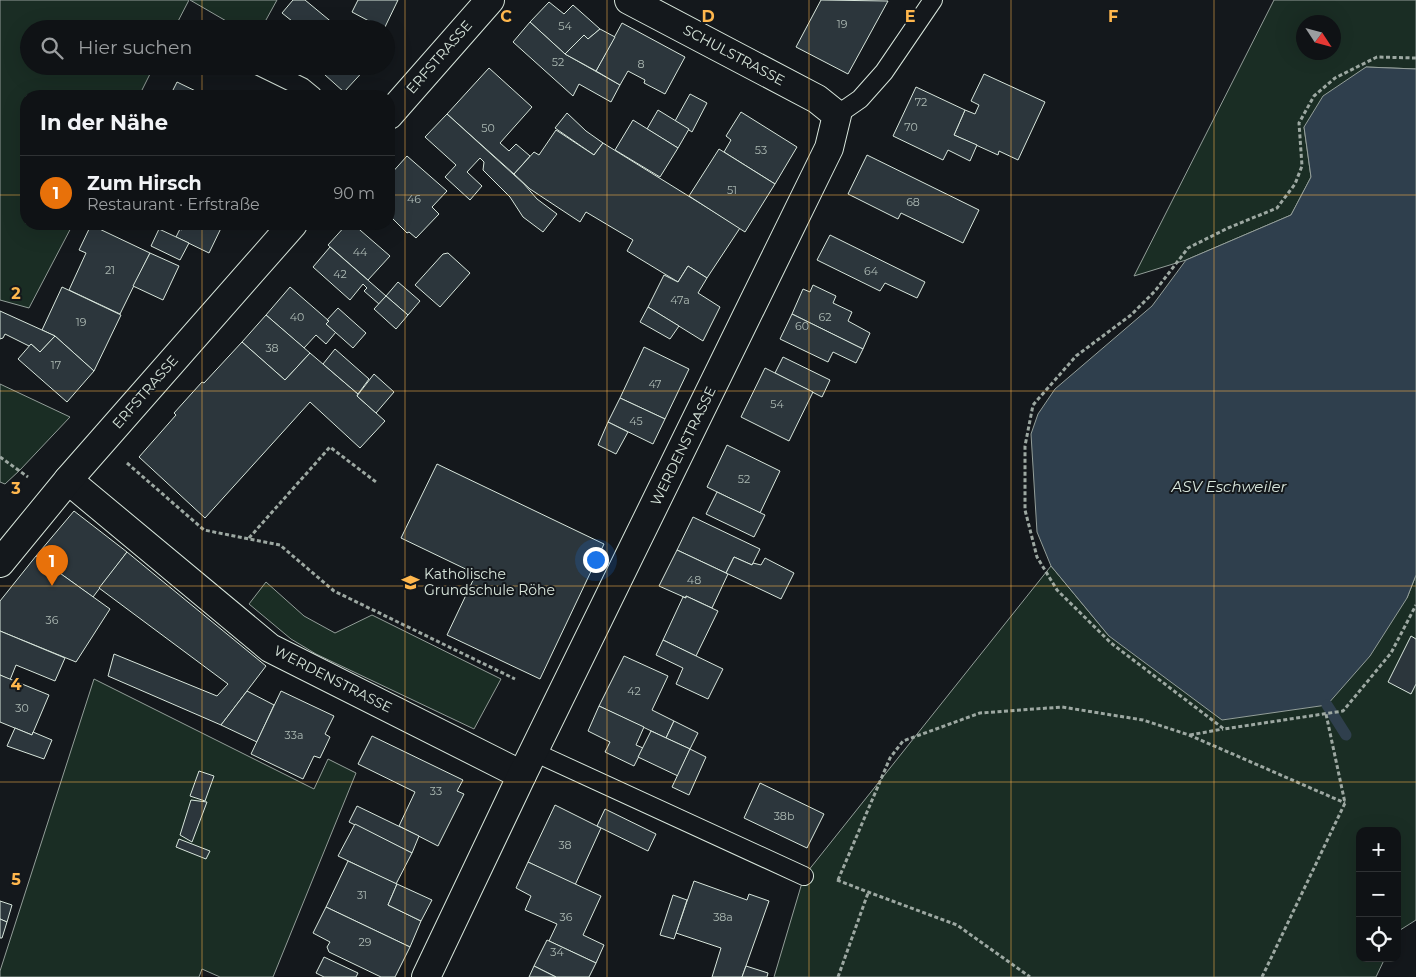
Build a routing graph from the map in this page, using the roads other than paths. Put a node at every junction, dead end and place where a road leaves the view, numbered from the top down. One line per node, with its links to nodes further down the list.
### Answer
1 (490, 0): 6 (street, ERFSTRASSE)
2 (629, 0): 7 (street, SCHULSTRASSE)
3 (933, 0): 7 (lane)
4 (277, 75): 5 (lane)
5 (306, 90)
6 (395, 108)
7 (837, 114): 11 (street, WERDENSTRASSE)
8 (288, 230): 9 (street, ERFSTRASSE)
9 (68, 480): 10 (street, ERFSTRASSE); 11 (street, WERDENSTRASSE)
10 (0, 563)
11 (528, 764): 12 (lane); 13 (street, WERDENSTRASSE)
12 (804, 876)
13 (426, 977)

